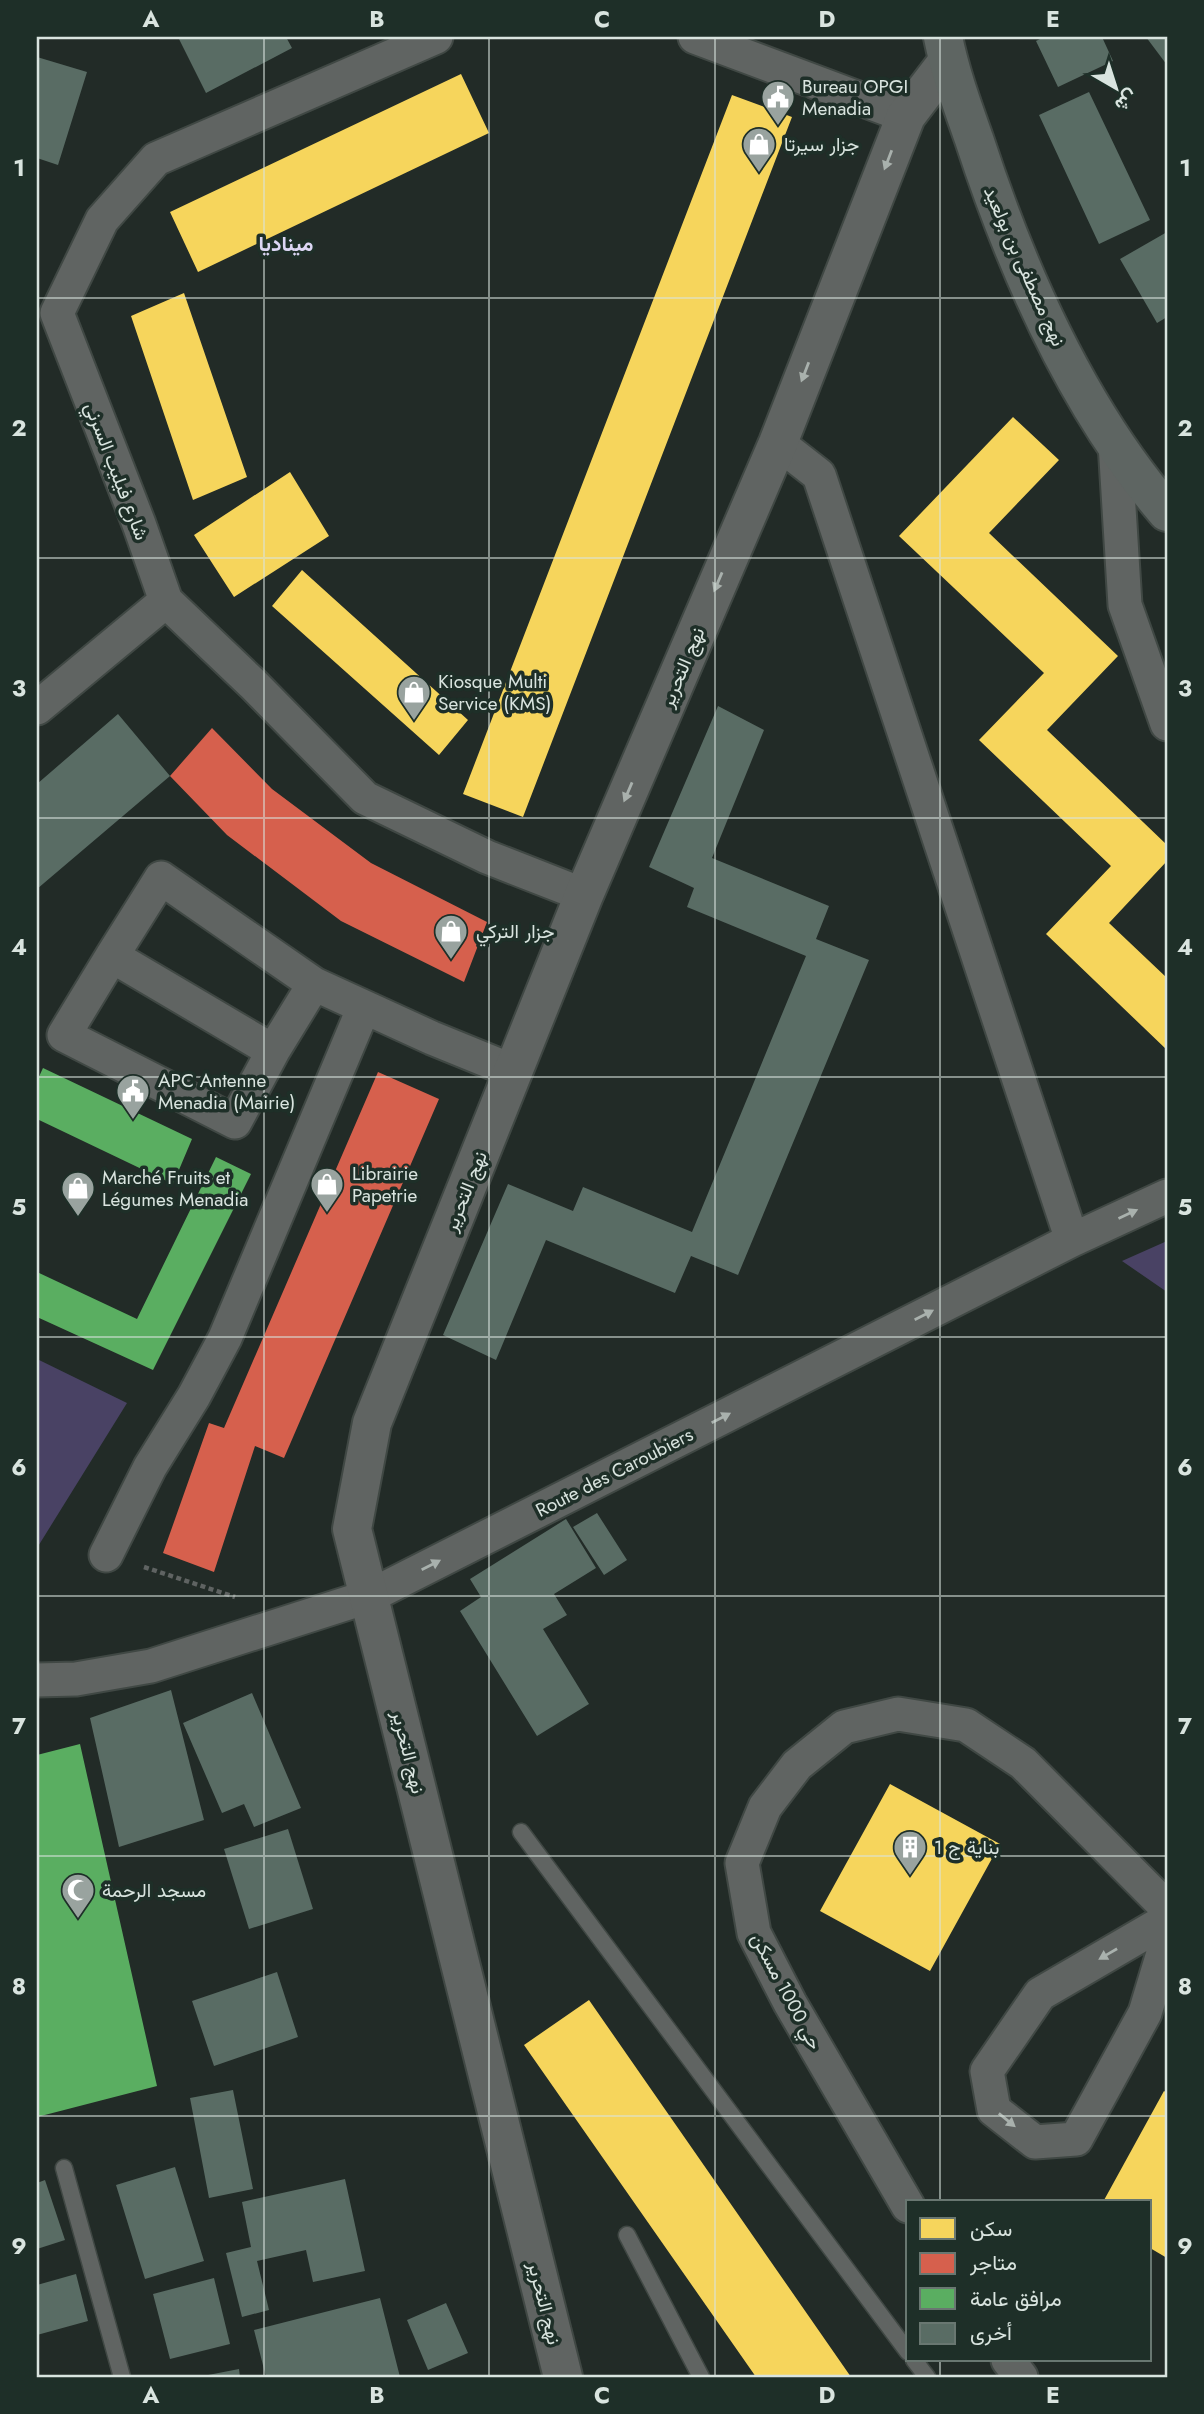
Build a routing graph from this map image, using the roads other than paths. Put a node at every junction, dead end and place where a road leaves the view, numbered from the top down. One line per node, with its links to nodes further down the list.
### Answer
1 (436, 37): 5 (street, شارع فيليب السرني)
2 (695, 37): 4 (street)
3 (945, 49): 4 (street, نهج التحرير); 7 (main road, نهج مصطفى بن بولعيد)
4 (906, 116): 6 (street, نهج التحرير, one-way to 6)
5 (47, 310): 9 (street, شارع فيليب السرني)
6 (778, 443): 12 (street, نهج التحرير, one-way to 12); 19 (street)
7 (1115, 443): 8 (main road, نهج مصطفى بن بولعيد); 11 (street)
8 (1167, 512)
9 (166, 601): 10 (street); 12 (street, شارع فيليب السرني)
10 (37, 708)
11 (1167, 724)
12 (584, 895): 17 (street, نهج التحرير)
13 (112, 956): 14 (street); 16 (street); 16 (street)
14 (314, 984): 15 (street); 16 (street)
15 (364, 1007): 17 (street); 20 (street)
16 (273, 1051)
17 (513, 1071): 21 (street, نهج التحرير)
18 (1167, 1196): 19 (street, Route des Caroubiers, one-way to 18)
19 (1072, 1240): 21 (street, Route des Caroubiers, one-way to 19)
20 (106, 1555)
21 (370, 1596): 22 (street, Route des Caroubiers); 34 (street, نهج التحرير)
22 (37, 1679)
23 (521, 1832): 30 (lane)
24 (1167, 1908): 28 (street, حي 1000 مسكن)
25 (1167, 1920): 26 (street, one-way to 26)
26 (1167, 1940)
27 (64, 2168): 33 (lane)
28 (906, 2203)
29 (627, 2235): 35 (lane)
30 (906, 2349)
31 (916, 2362): 36 (lane)
32 (1010, 2362): 37 (street)
33 (122, 2377)
34 (563, 2377)
35 (701, 2377)
36 (927, 2377)
37 (1021, 2377)

